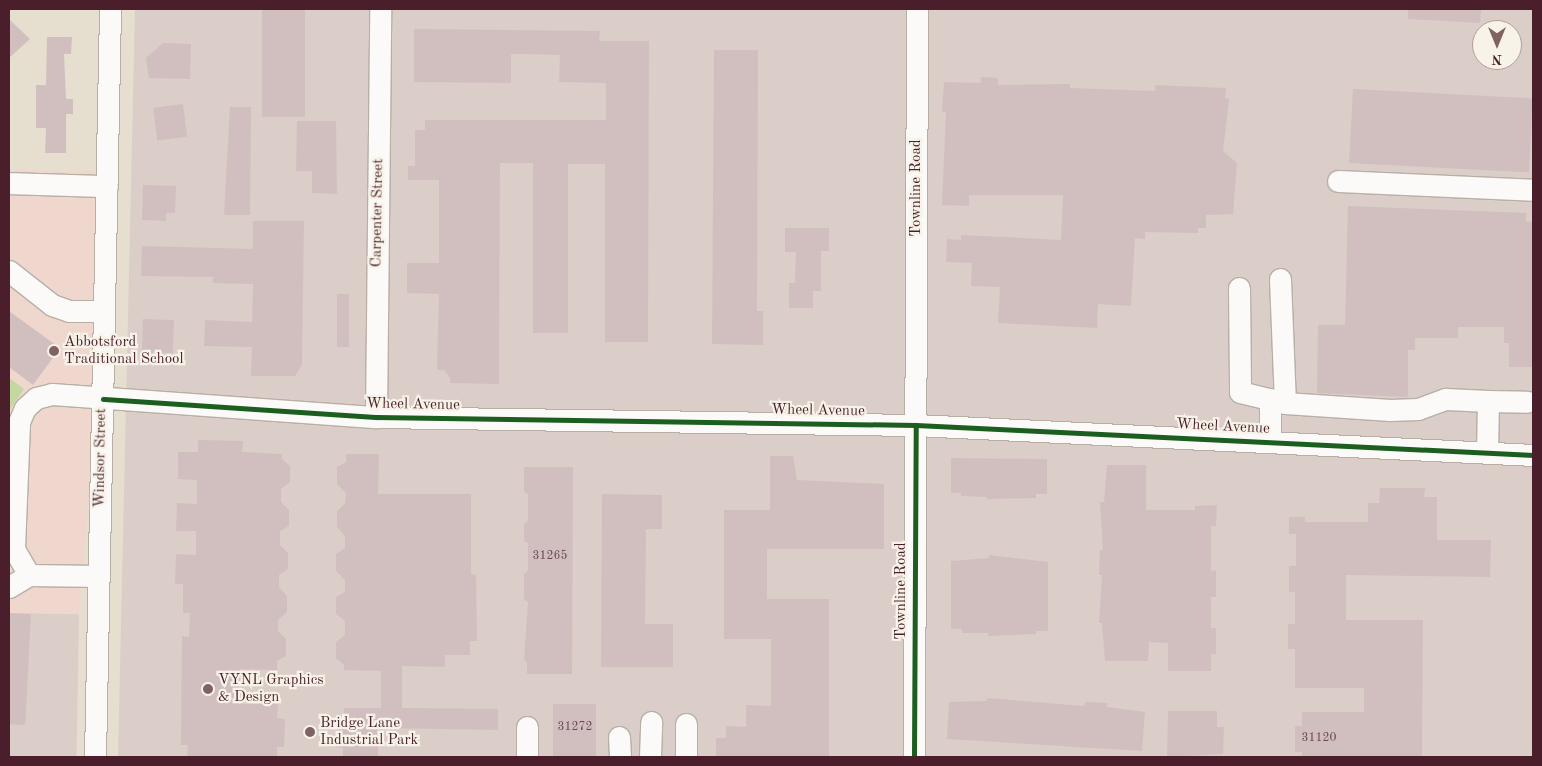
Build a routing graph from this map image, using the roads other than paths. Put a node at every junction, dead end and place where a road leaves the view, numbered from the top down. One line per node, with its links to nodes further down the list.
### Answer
1 (110, 9): 6 (street, Windsor Street)
2 (380, 9): 16 (street, Carpenter Street)
3 (917, 9): 17 (street, Townline Road)
4 (1338, 181): 7 (street)
5 (9, 183): 6 (street)
6 (107, 186): 11 (street, Windsor Street)
7 (1533, 190)
8 (9, 271): 11 (street)
9 (1280, 279): 13 (street)
10 (1239, 288): 13 (street)
11 (104, 311): 12 (street, Windsor Street)
12 (103, 399): 16 (street, Wheel Avenue); 21 (street, Wheel Avenue); 22 (street, Windsor Street)
13 (1277, 401): 14 (street); 18 (street)
14 (1488, 401): 15 (street); 19 (street)
15 (1527, 402)
16 (376, 417): 17 (street, Wheel Avenue)
17 (916, 425): 18 (street, Wheel Avenue); 31 (street, Townline Road)
18 (1270, 442): 19 (street, Wheel Avenue)
19 (1487, 453): 20 (street, Wheel Avenue)
20 (1533, 455)
21 (29, 575): 22 (street); 23 (street)
22 (99, 576): 27 (street, Windsor Street)
23 (9, 587)
24 (651, 722): 29 (street)
25 (686, 724): 30 (street)
26 (527, 726): 28 (street)
27 (95, 757)
28 (527, 757)
29 (650, 757)
30 (686, 757)
31 (914, 757)

